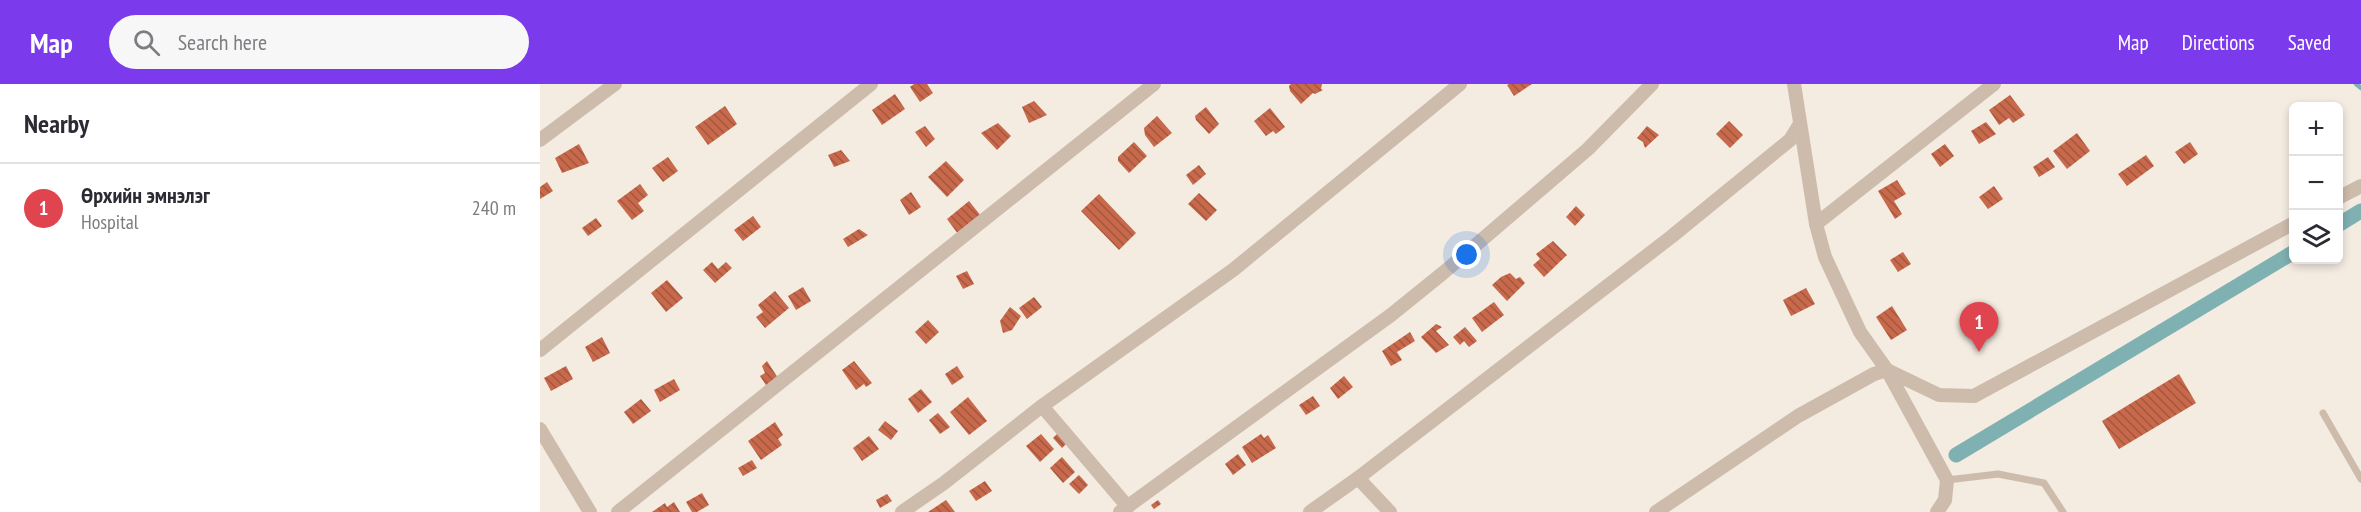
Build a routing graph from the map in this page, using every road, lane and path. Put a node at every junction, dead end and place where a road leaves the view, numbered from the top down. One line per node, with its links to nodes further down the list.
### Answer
1 (615, 84): 9 (street)
2 (871, 84): 14 (street)
3 (1154, 84): 24 (street)
4 (1460, 84): 16 (street)
5 (1652, 84): 22 (street)
6 (1794, 84): 8 (street)
7 (1994, 84): 12 (street)
8 (1800, 124): 12 (street); 19 (street)
9 (540, 140)
10 (2361, 186): 11 (street)
11 (2343, 195)
12 (1816, 224): 15 (street)
13 (2289, 226): 15 (street)
14 (540, 350)
15 (1887, 370): 21 (street); 28 (street)
16 (1042, 406): 22 (street); 25 (street)
17 (2324, 413): 20 (lane)
18 (540, 429): 23 (street)
19 (1358, 478): 26 (street); 27 (street)
20 (2361, 479)
21 (1947, 480): 29 (street); 30 (lane)
22 (1124, 509)
23 (590, 512)
24 (618, 512)
25 (902, 512)
26 (1310, 512)
27 (1390, 512)
28 (1656, 512)
29 (1937, 512)
30 (2063, 512)

